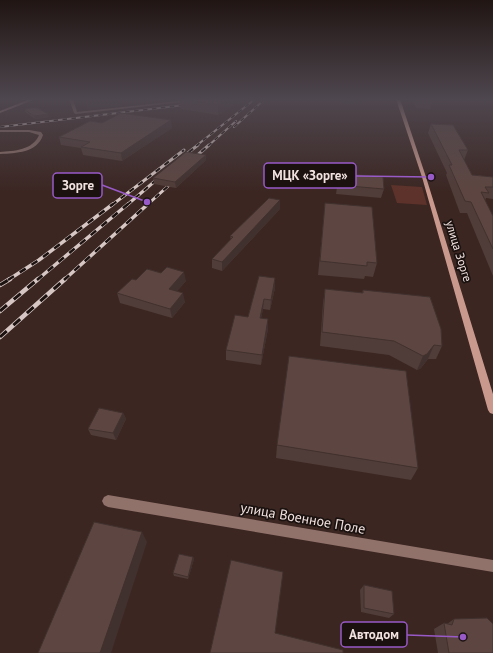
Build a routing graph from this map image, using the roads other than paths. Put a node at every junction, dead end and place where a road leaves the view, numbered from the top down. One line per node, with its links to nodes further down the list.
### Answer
1 (408, 129): 4 (street, улица Зорге)
2 (0, 132): 3 (street)
3 (0, 153)
4 (493, 410)
5 (108, 501): 6 (street, улица Военное Поле)
6 (493, 566)

